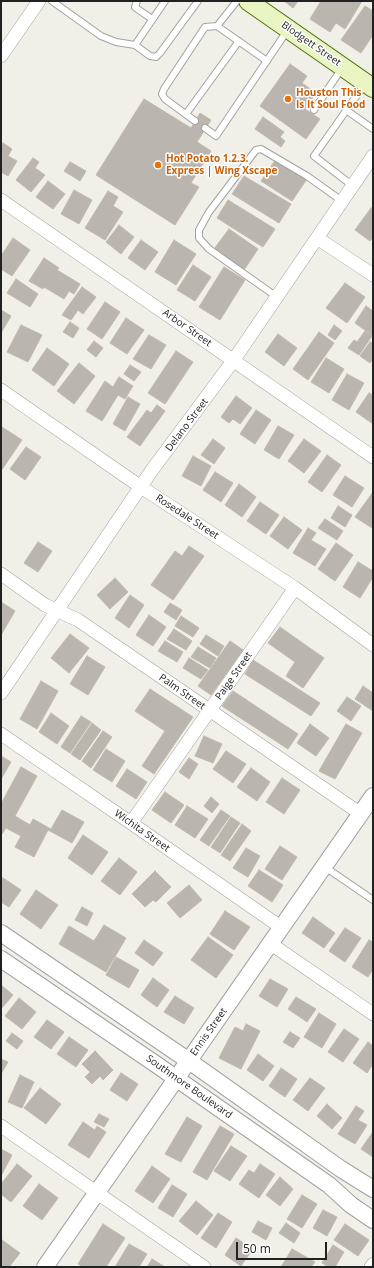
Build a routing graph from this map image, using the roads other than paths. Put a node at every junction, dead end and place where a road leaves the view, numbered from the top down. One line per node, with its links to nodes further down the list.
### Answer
1 (39, 1): 13 (street)
2 (52, 1): 12 (lane)
3 (137, 1): 8 (lane)
4 (165, 1): 8 (lane)
5 (237, 1): 9 (lane)
6 (248, 1): 10 (main road, Blodgett Street)
7 (196, 2): 12 (lane)
8 (152, 19): 12 (lane)
9 (217, 26): 11 (lane); 19 (lane)
10 (289, 29): 14 (lane); 15 (main road, Blodgett Street)
11 (239, 41): 14 (lane); 19 (lane)
12 (135, 45)
13 (3, 47)
14 (267, 61): 21 (lane)
15 (343, 67): 16 (main road, Blodgett Street); 17 (lane)
16 (369, 85): 18 (lane)
17 (314, 110)
18 (346, 110): 22 (lane); 24 (lane)
19 (186, 114): 20 (lane)
20 (195, 121)
21 (205, 128)
22 (373, 128)
23 (373, 156): 24 (street, Delano Street)
24 (353, 186): 26 (street, Delano Street)
25 (1, 200): 30 (street, Arbor Street)
26 (342, 201): 27 (street, Delano Street); 29 (lane)
27 (317, 238): 28 (street); 29 (street, Delano Street)
28 (373, 275)
29 (277, 297): 30 (street, Delano Street)
30 (233, 361): 32 (street, Arbor Street); 33 (street, Delano Street)
31 (1, 390): 33 (street, Rosedale Street)
32 (373, 457)
33 (141, 487): 35 (street, Rosedale Street); 36 (street, Delano Street)
34 (1, 574): 36 (street, Palm Street)
35 (295, 588): 37 (street, Rosedale Street); 39 (street, Paige Street)
36 (58, 610): 38 (street, Delano Street); 39 (street, Palm Street)
37 (373, 645)
38 (1, 693)
39 (210, 711): 42 (street, Palm Street); 43 (street, Paige Street)
40 (1, 734): 43 (street, Wichita Street)
41 (373, 796): 42 (street, Ennis Street)
42 (361, 814): 44 (street, Ennis Street)
43 (131, 823): 46 (street, Wichita Street)
44 (325, 867): 45 (lane); 46 (street, Ennis Street)
45 (373, 900)
46 (282, 928): 48 (street, Ennis Street)
47 (1, 933): 51 (street, Southmore Boulevard)
48 (271, 944): 50 (street); 51 (street, Ennis Street)
49 (1, 959): 52 (street, Southmore Boulevard)
50 (373, 1014)
51 (189, 1061): 52 (street, Ennis Street); 54 (street, Southmore Boulevard)
52 (176, 1079): 55 (street, Ennis Street); 56 (street, Southmore Boulevard)
53 (1, 1126): 55 (street)
54 (373, 1189)
55 (96, 1193): 58 (street, Ennis Street); 59 (street)
56 (373, 1220)
57 (373, 1264): 60 (street)
58 (45, 1267)
59 (204, 1267)
60 (371, 1267)

